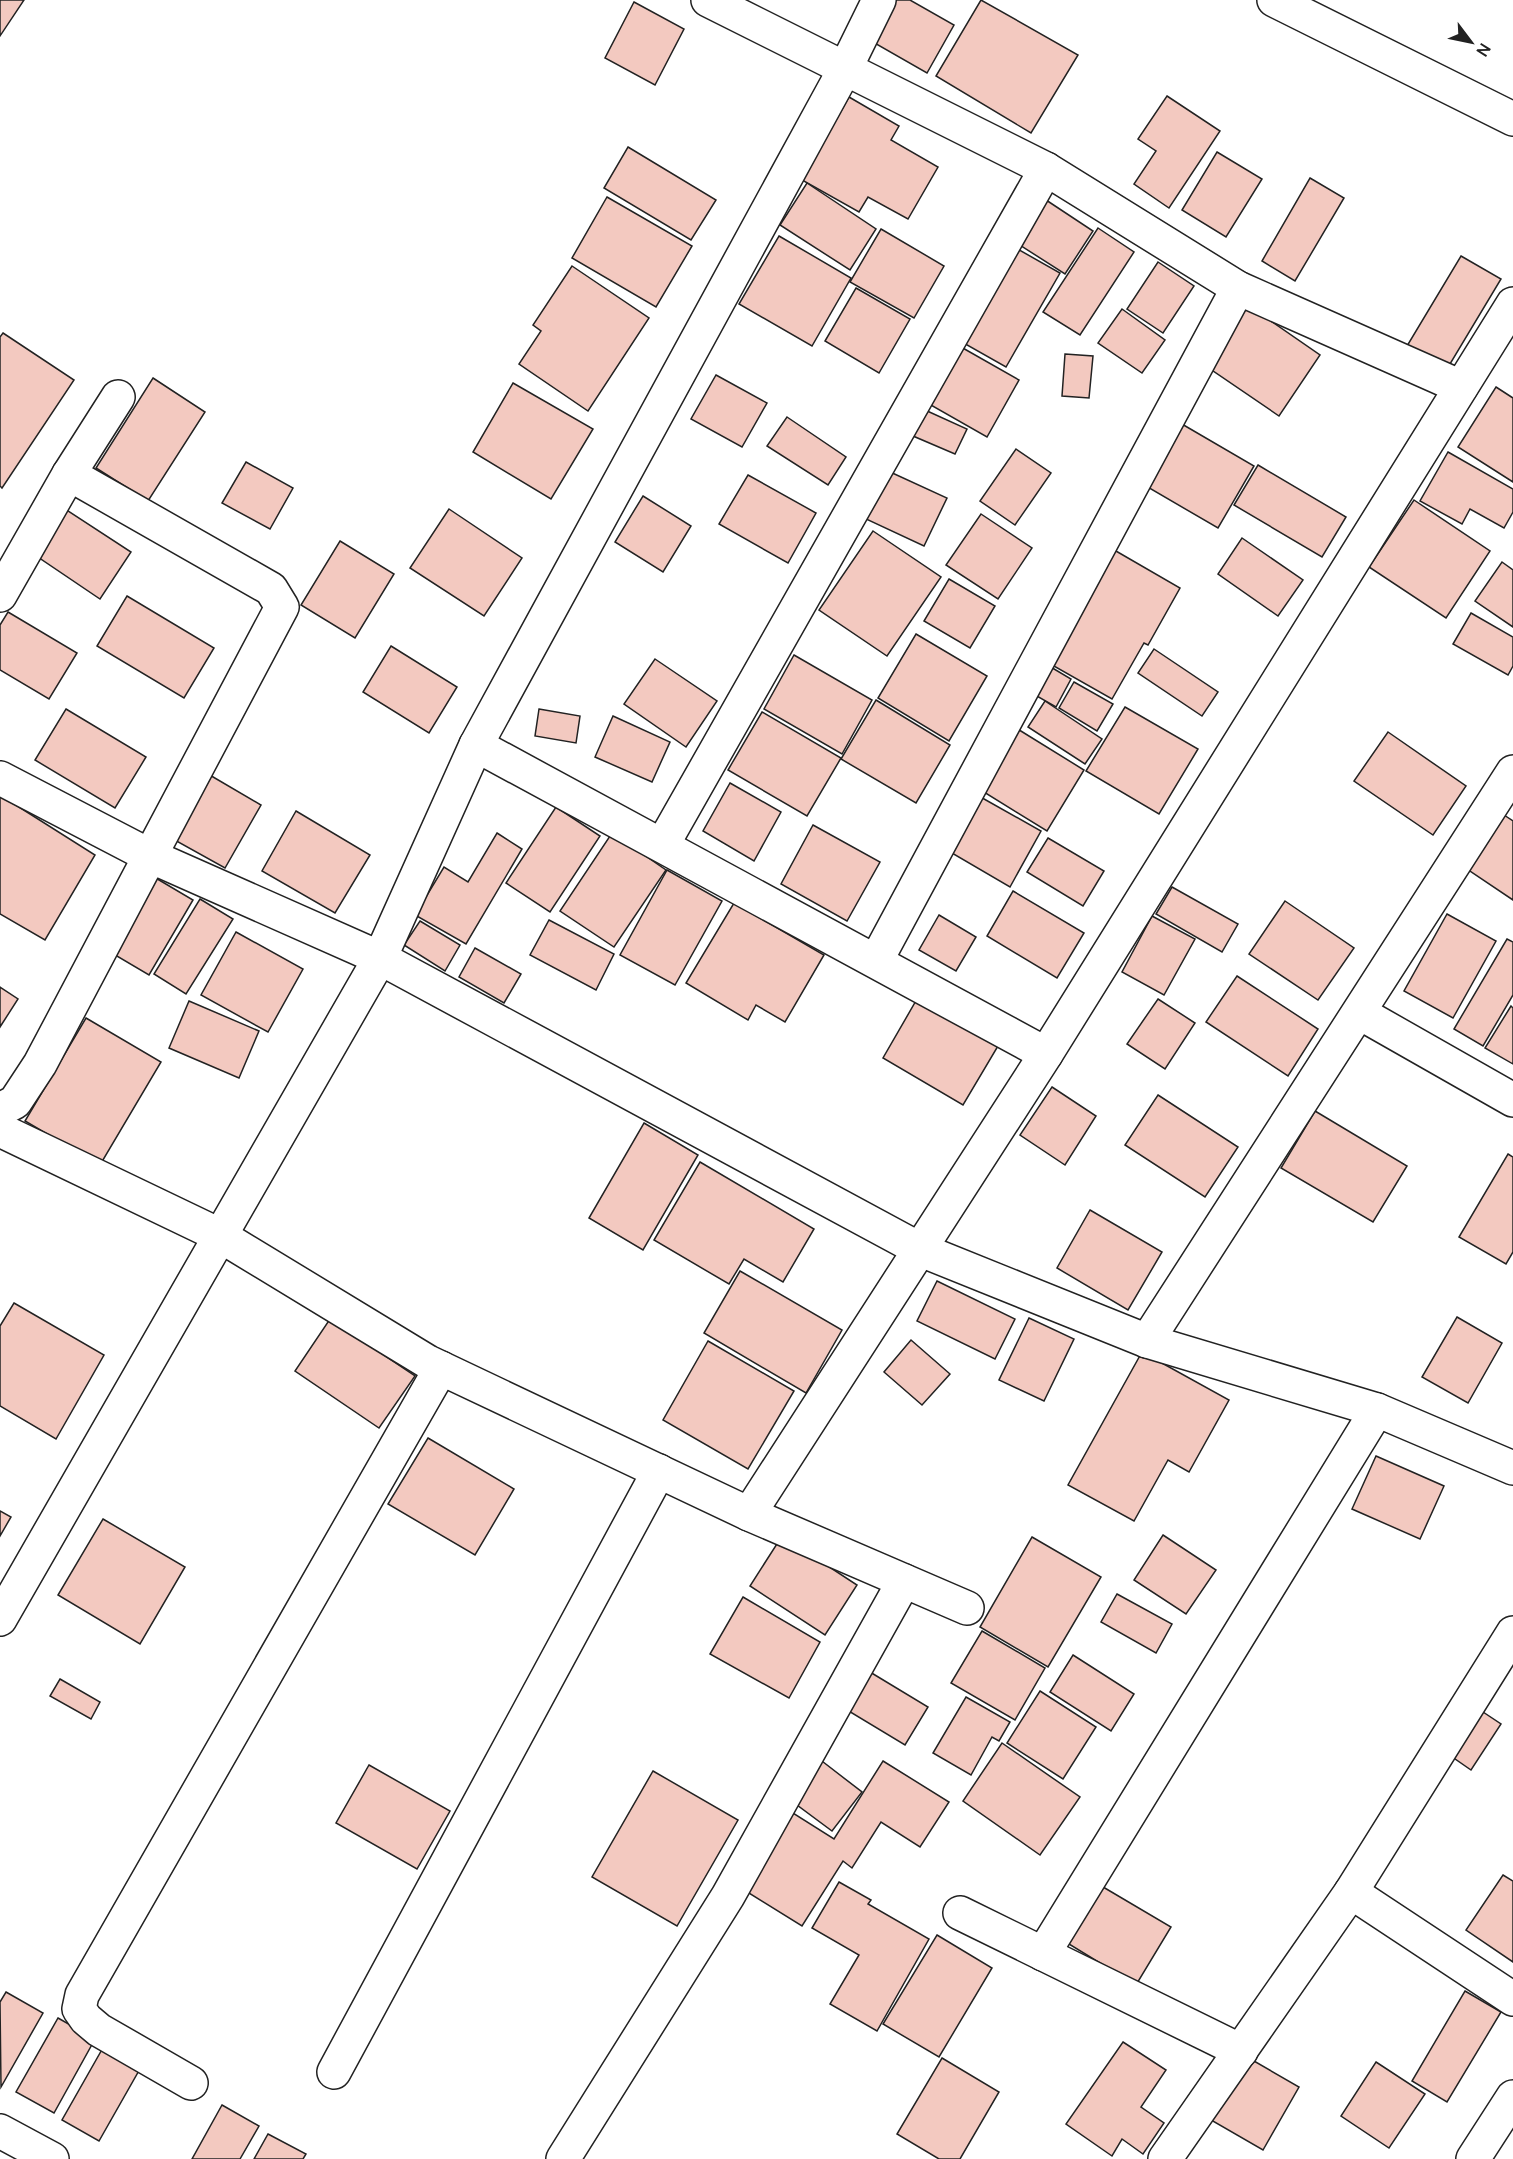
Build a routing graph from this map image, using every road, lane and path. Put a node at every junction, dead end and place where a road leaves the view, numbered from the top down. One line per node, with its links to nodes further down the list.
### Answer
1 (708, 0): 4 (street)
2 (879, 0): 4 (street)
3 (1274, 0): 5 (street)
4 (846, 67): 6 (street); 13 (street)
5 (1513, 119)
6 (1046, 169): 7 (street); 16 (street)
7 (1238, 288): 9 (street); 19 (street)
8 (1513, 304): 9 (street)
9 (1461, 387): 21 (street)
10 (118, 397): 11 (street)
11 (69, 474): 12 (street); 17 (street)
12 (0, 594)
13 (476, 744): 16 (street); 18 (street)
14 (1513, 772): 20 (street)
15 (0, 778): 17 (street)
16 (663, 844): 19 (street)
17 (150, 856): 18 (street); 23 (street)
18 (380, 958): 25 (street); 26 (street)
19 (877, 959): 21 (street)
20 (1360, 1012): 22 (street); 27 (street)
21 (1046, 1054): 26 (street)
22 (1513, 1100)
23 (0, 1110)
24 (0, 1130): 25 (street)
25 (219, 1235): 28 (street); 35 (street)
26 (921, 1250): 27 (street); 32 (street)
27 (1147, 1341): 29 (street)
28 (441, 1368): 31 (street); 43 (street)
29 (1377, 1410): 30 (street); 39 (street)
30 (1513, 1468)
31 (659, 1471): 32 (street); 42 (street)
32 (749, 1514): 33 (street)
33 (904, 1581): 34 (street); 47 (street)
34 (967, 1608)
35 (0, 1619)
36 (1513, 1633): 37 (street)
37 (1351, 1892): 40 (street); 41 (street)
38 (960, 1913): 39 (street)
39 (1043, 1954): 41 (street)
40 (1513, 2000)
41 (1241, 2051): 48 (street)
42 (334, 2072)
43 (191, 2083)
44 (1513, 2097): 49 (street)
45 (0, 2131): 46 (street)
46 (52, 2159)
47 (563, 2159)
48 (1165, 2159)
49 (1473, 2159)

